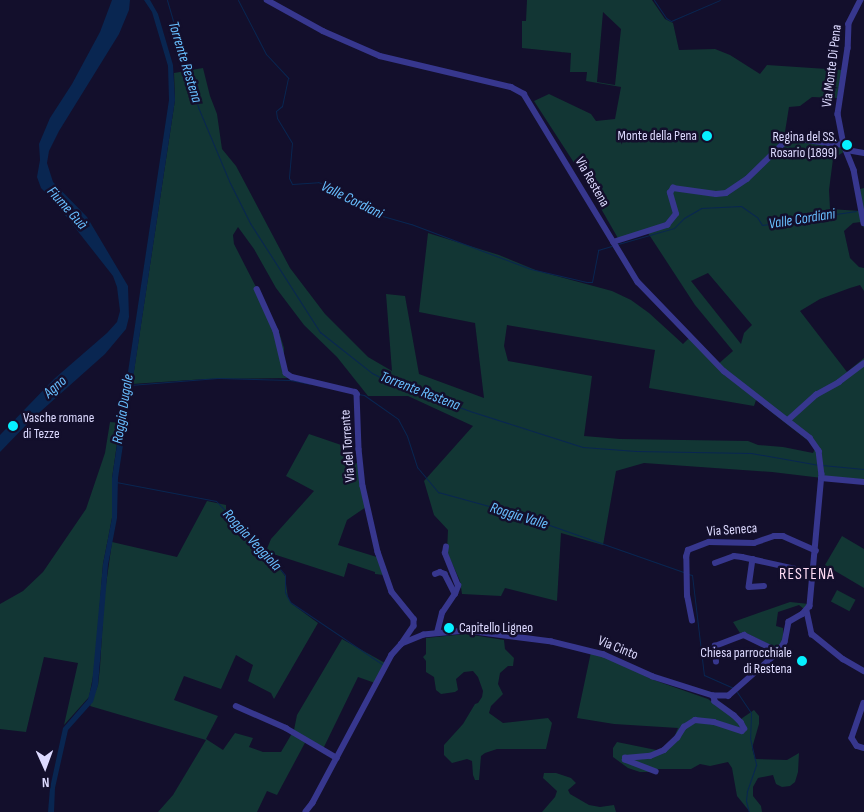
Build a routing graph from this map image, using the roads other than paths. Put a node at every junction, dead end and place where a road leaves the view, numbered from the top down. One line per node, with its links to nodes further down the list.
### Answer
1 (267, 0): 6 (street, Via Restena)
2 (861, 0): 3 (street, Via Monte Di Pena)
3 (846, 148): 4 (street); 5 (street); 6 (street)
4 (864, 153)
5 (864, 223)
6 (613, 242): 9 (street, Via Restena)
7 (257, 289): 23 (street, Via del Torrente)
8 (864, 363): 9 (street)
9 (788, 420): 10 (street, Via Restena)
10 (822, 476): 11 (street); 13 (street, Via Restena)
11 (864, 482)
12 (446, 547): 19 (street)
13 (816, 551): 16 (street); 21 (street, Via Seneca)
14 (753, 560): 15 (street); 16 (street); 18 (street)
15 (715, 563)
16 (814, 573): 20 (street)
17 (435, 574): 19 (street)
18 (764, 586)
19 (455, 594): 22 (street)
20 (807, 611): 24 (street); 26 (street)
21 (692, 621)
22 (437, 633): 23 (street, Via Cinto); 27 (street, Via Cinto)
23 (402, 644): 31 (street)
24 (779, 652): 25 (street); 27 (street)
25 (716, 662)
26 (864, 671)
27 (714, 696): 32 (street)
28 (864, 703): 30 (street)
29 (236, 706): 31 (street)
30 (864, 748)
31 (337, 758): 33 (street)
32 (656, 772)
33 (306, 812)

